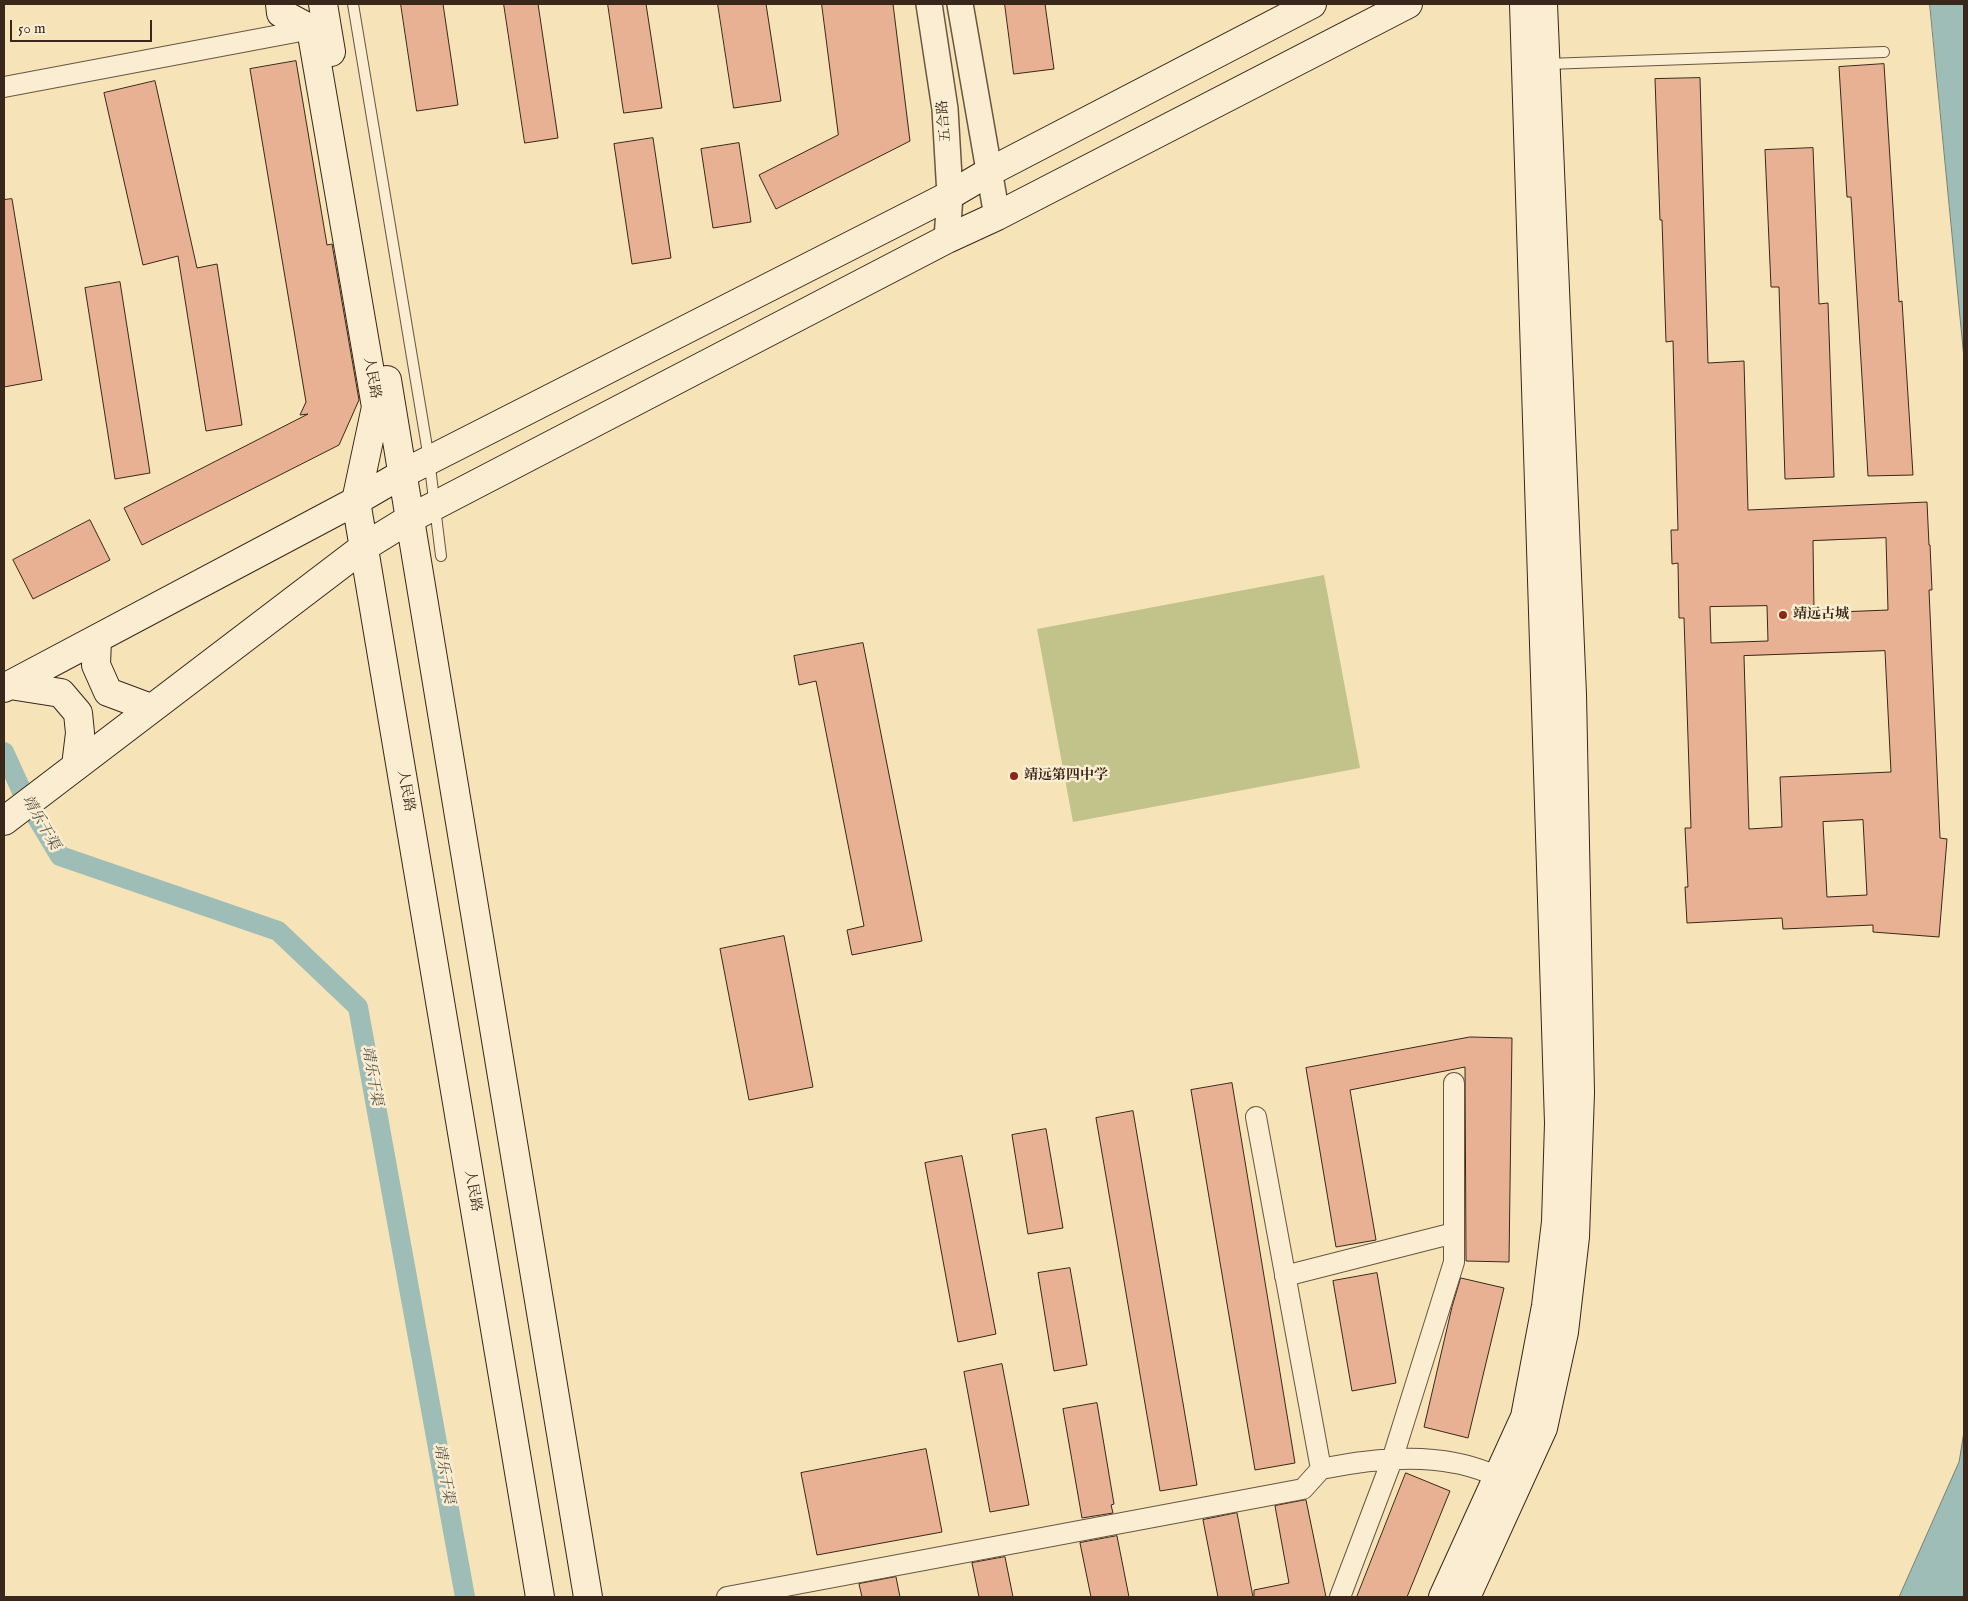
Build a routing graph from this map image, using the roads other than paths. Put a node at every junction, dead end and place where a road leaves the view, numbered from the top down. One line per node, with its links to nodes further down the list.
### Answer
1 (280, 4): 9 (main road)
2 (352, 4): 17 (lane)
3 (929, 4): 14 (street, 五合路)
4 (960, 4): 13 (street)
5 (1312, 4): 13 (main road)
6 (1408, 4): 15 (main road)
7 (1524, 4): 35 (main road)
8 (1544, 4): 11 (main road)
9 (320, 20): 12 (street); 18 (main road, 人民路); 19 (main road, 人民路)
10 (1884, 52): 11 (lane)
11 (1546, 64): 35 (main road)
12 (4, 87)
13 (989, 172): 14 (main road); 15 (street)
14 (950, 195): 16 (street, 五合路); 17 (main road)
15 (997, 216): 16 (main road)
16 (947, 239): 20 (main road)
17 (429, 460): 18 (main road); 20 (lane)
18 (404, 473): 19 (main road); 21 (main road, 人民路)
19 (356, 501): 22 (main road, 人民路); 24 (main road)
20 (435, 505): 21 (main road); 23 (lane)
21 (411, 518): 22 (main road); 37 (main road, 人民路)
22 (364, 547): 26 (main road); 36 (main road, 人民路)
23 (441, 556)
24 (97, 639): 25 (main road); 26 (main road)
25 (7, 687): 27 (main road)
26 (151, 708): 27 (main road)
27 (68, 771): 28 (main road)
28 (4, 821)
29 (1454, 1083): 31 (street)
30 (1256, 1117): 32 (street)
31 (1454, 1233): 32 (street); 33 (street)
32 (1285, 1276): 34 (street)
33 (1392, 1460): 34 (street); 35 (street); 39 (street)
34 (1321, 1468): 38 (street)
35 (1507, 1481): 40 (main road); 41 (main road)
36 (540, 1597)
37 (588, 1597)
38 (728, 1597)
39 (1340, 1597)
40 (1443, 1597)
41 (1466, 1597)

